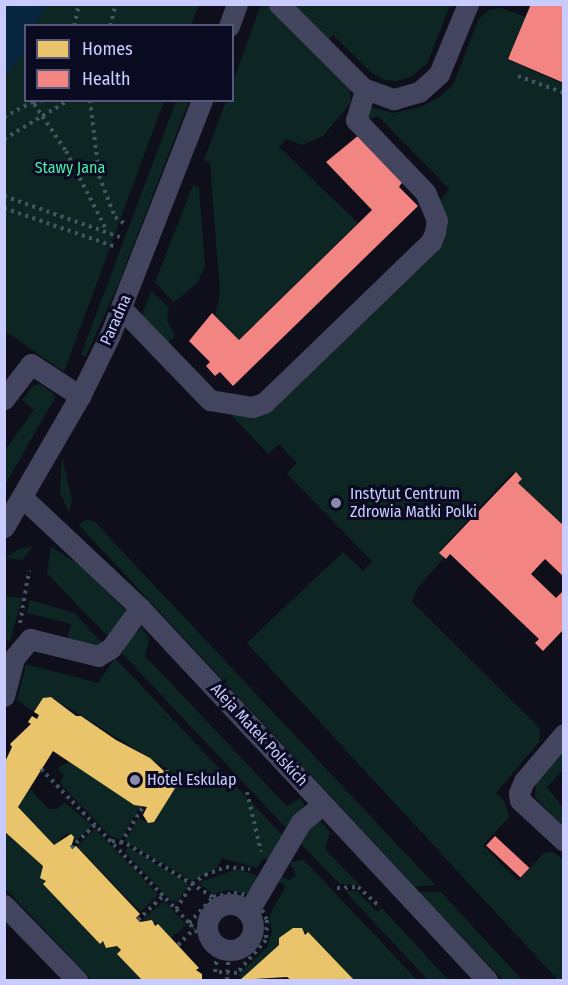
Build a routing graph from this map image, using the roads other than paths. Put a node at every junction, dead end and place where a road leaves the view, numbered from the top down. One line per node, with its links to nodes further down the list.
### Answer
1 (237, 4): 4 (street)
2 (279, 4): 5 (street)
3 (468, 4): 5 (street)
4 (230, 24)
5 (365, 90): 7 (street)
6 (201, 102): 7 (street, Paradna)
7 (122, 309): 8 (street, Paradna)
8 (80, 396): 9 (street); 10 (street, Paradna)
9 (4, 399)
10 (22, 498): 11 (street, Paradna); 12 (street, Aleja Matek Polskich)
11 (4, 527)
12 (140, 608): 13 (street); 15 (street, Aleja Matek Polskich)
13 (4, 696)
14 (564, 734): 16 (street)
15 (323, 804): 18 (street); 20 (street, Aleja Matek Polskich)
16 (564, 841)
17 (4, 905): 19 (street)
18 (251, 907): 18 (street)
19 (77, 981)
20 (487, 981)

